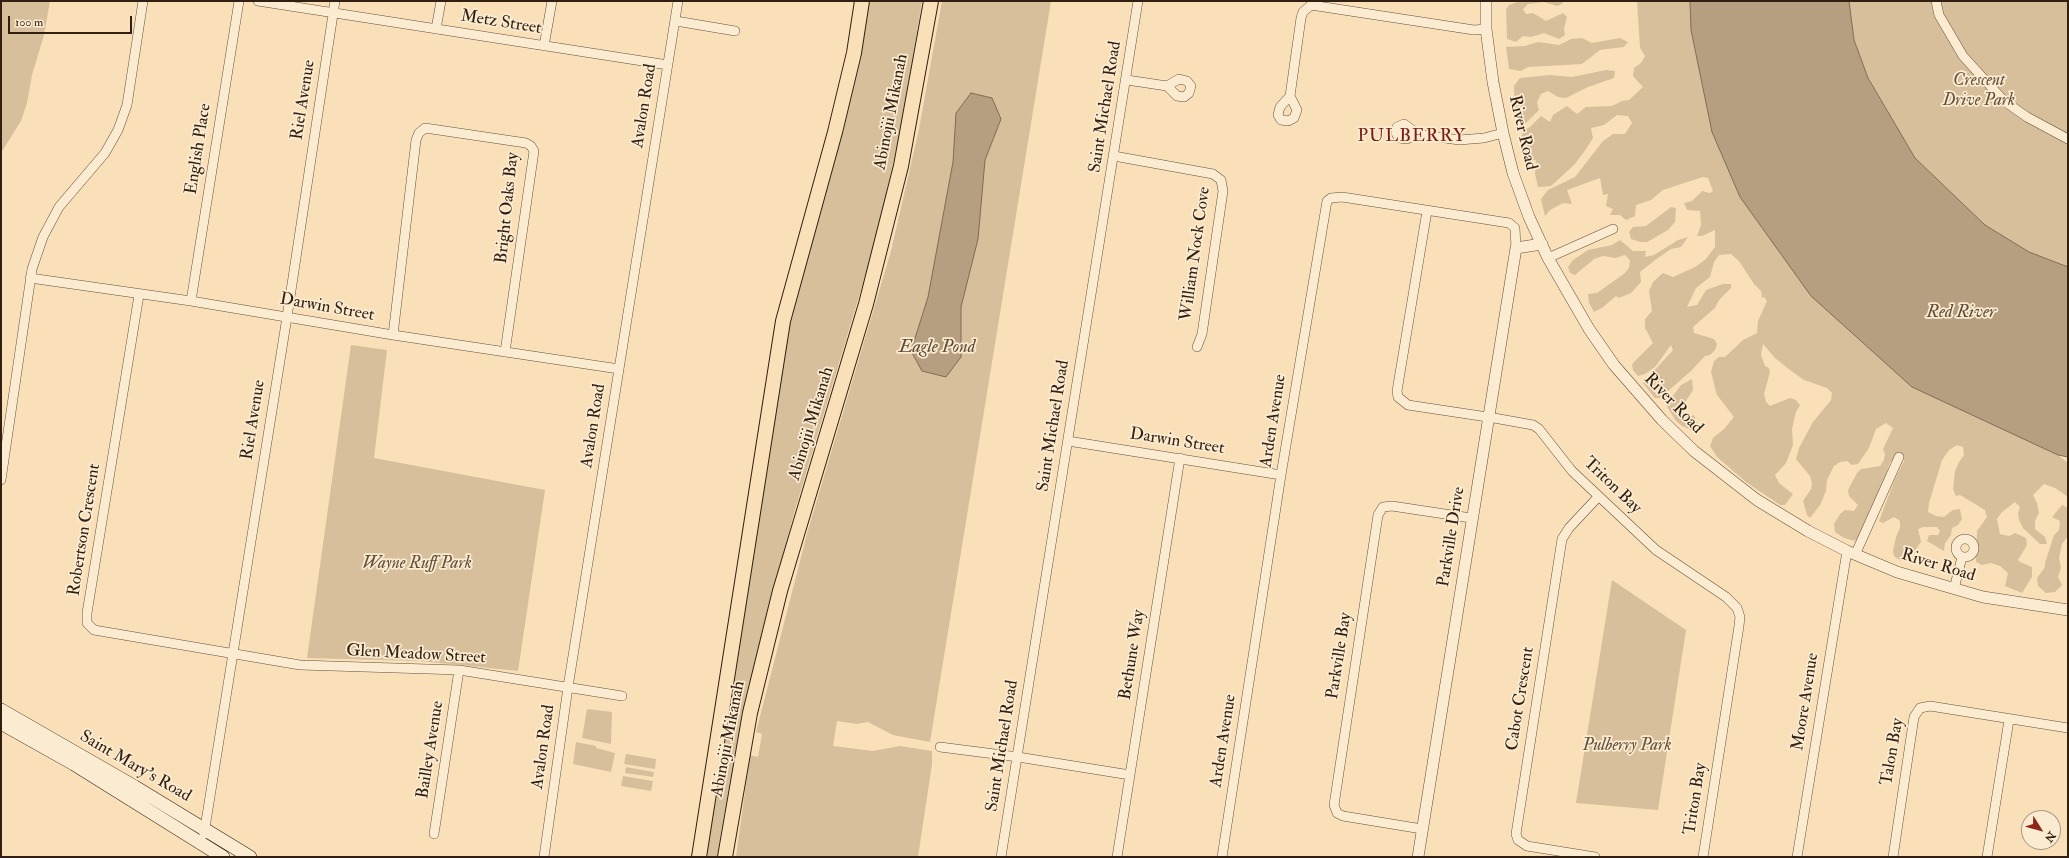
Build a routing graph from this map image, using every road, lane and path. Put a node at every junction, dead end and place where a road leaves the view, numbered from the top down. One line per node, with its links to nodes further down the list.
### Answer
1 (143, 1): 32 (street)
2 (239, 1): 34 (street, English Place)
3 (258, 1): 13 (street, Metz Street)
4 (335, 1): 13 (street, Riel Avenue)
5 (441, 1): 15 (street)
6 (552, 1): 18 (street)
7 (678, 1): 14 (street, Avalon Road)
8 (862, 1): 70 (main road, Abinojii Mikanah)
9 (931, 1): 71 (main road, Abinojii Mikanah)
10 (1138, 1): 20 (street, Saint Michael Road)
11 (1486, 1): 16 (street, River Road)
12 (1936, 1): 25 (street)
13 (333, 13): 15 (street, Metz Street); 35 (street, Riel Avenue)
14 (676, 21): 17 (street); 19 (street, Avalon Road)
15 (436, 29): 18 (street, Metz Street)
16 (1486, 29): 22 (street); 23 (street, River Road)
17 (735, 31)
18 (544, 46): 19 (street, Metz Street)
19 (668, 65): 39 (street, Avalon Road)
20 (1127, 80): 21 (street); 26 (street, Saint Michael Road)
21 (1167, 86)
22 (1290, 96)
23 (1503, 133): 24 (street); 29 (street, River Road)
24 (1418, 134)
25 (2068, 139)
26 (1114, 156): 37 (street, William Nock Cove); 41 (street, Saint Michael Road)
27 (1427, 211): 30 (street, Arden Avenue); 40 (street, Triton Bay); 44 (street, Arden Avenue)
28 (1613, 229): 31 (street)
29 (1542, 244): 30 (street); 31 (street, River Road)
30 (1516, 248): 40 (street, Parkville Drive)
31 (1548, 258): 48 (street, River Road)
32 (30, 278): 33 (street, Darwin Street); 45 (street)
33 (139, 295): 34 (street, Darwin Street); 52 (street, Robertson Crescent)
34 (191, 301): 35 (street, Darwin Street)
35 (287, 317): 36 (street, Darwin Street); 52 (street, Riel Avenue)
36 (393, 335): 38 (street, Darwin Street); 38 (street, Bright Oaks Bay)
37 (1197, 347)
38 (505, 352): 39 (street, Darwin Street)
39 (619, 369): 54 (street, Avalon Road)
40 (1489, 417): 46 (street, Triton Bay); 47 (street, Parkville Drive)
41 (1068, 441): 43 (street, Darwin Street); 61 (street, Saint Michael Road)
42 (1899, 457): 48 (street, Moore Avenue)
43 (1180, 458): 44 (street, Darwin Street); 62 (street, Bethune Way)
44 (1282, 475): 74 (street, Arden Avenue)
45 (1, 480)
46 (1598, 497): 76 (street, Cabot Crescent); 77 (street, Triton Bay)
47 (1471, 518): 64 (street, Parkville Drive); 64 (street, Parkville Bay)
48 (1851, 553): 50 (street, River Road); 78 (street, Moore Avenue)
49 (1962, 557): 50 (street)
50 (1954, 589): 51 (street, River Road)
51 (2068, 610)
52 (232, 652): 53 (street, Glen Meadow Street); 63 (street, Riel Avenue)
53 (459, 670): 54 (street, Glen Meadow Street); 65 (street, Bailley Avenue)
54 (568, 687): 55 (street, Glen Meadow Street); 69 (street, Avalon Road)
55 (622, 696)
56 (1, 710): 63 (main road, Saint Mary's Road)
57 (2009, 720): 59 (street, Talon Bay); 79 (street, Talon Bay); 80 (street)
58 (4, 726): 66 (main road, Saint Mary's Road)
59 (2068, 728)
60 (940, 748): 61 (street)
61 (1018, 757): 62 (street); 72 (street, Saint Michael Road)
62 (1130, 775): 73 (street, Bethune Way)
63 (205, 829): 66 (street, Riel Avenue); 68 (main road, Saint Mary's Road)
64 (1422, 829): 75 (street, Parkville Drive)
65 (434, 834)
66 (202, 843): 67 (main road, Saint Mary's Road)
67 (223, 857)
68 (250, 857)
69 (544, 857)
70 (699, 857)
71 (725, 857)
72 (1001, 857)
73 (1117, 857)
74 (1222, 857)
75 (1418, 857)
76 (1595, 857)
77 (1703, 857)
78 (1797, 857)
79 (1892, 857)
80 (1987, 857)

